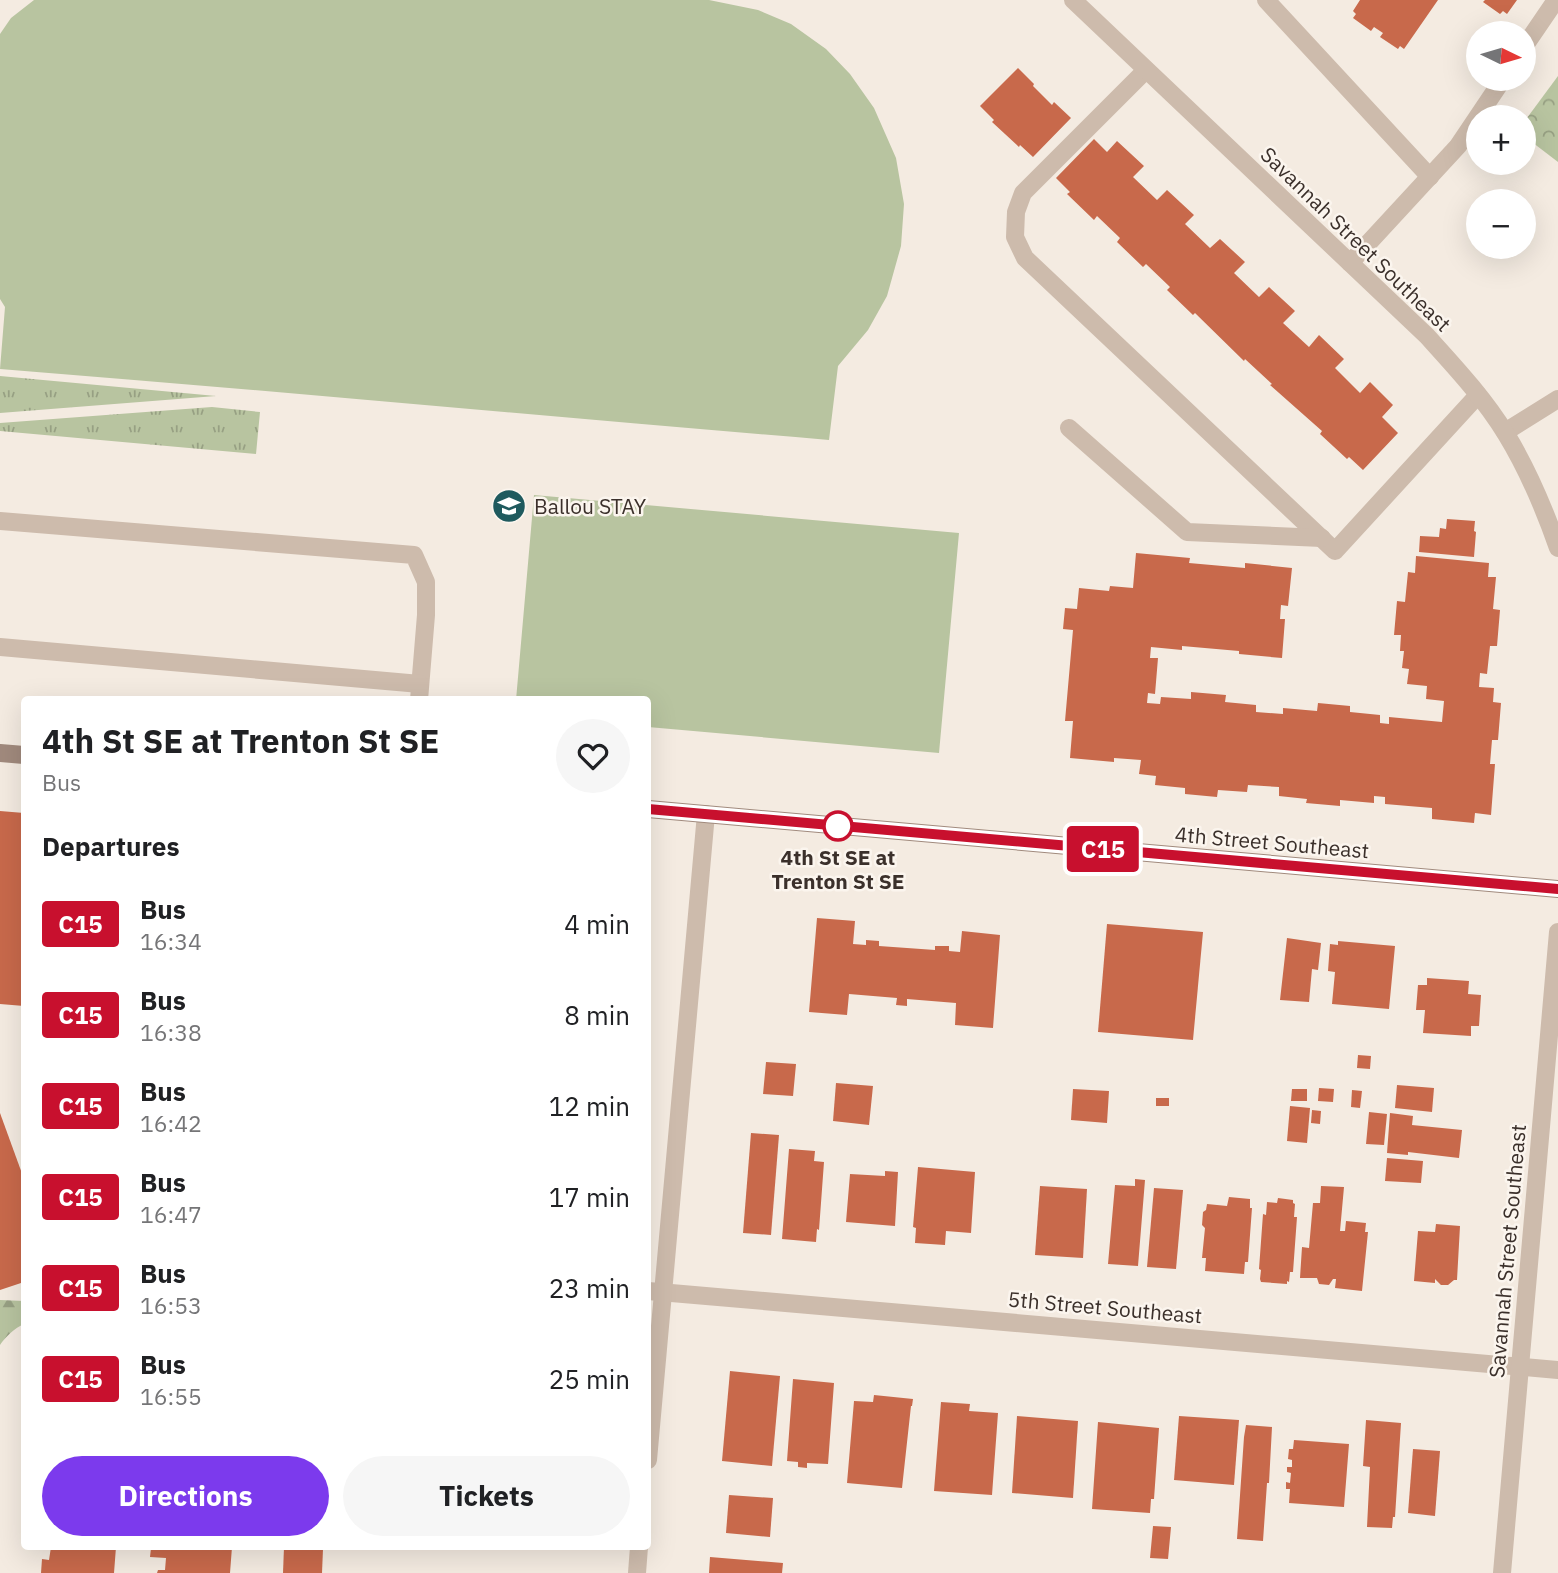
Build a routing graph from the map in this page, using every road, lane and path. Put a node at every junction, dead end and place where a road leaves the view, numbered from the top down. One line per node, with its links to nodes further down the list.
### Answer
1 (1073, 0): 5 (street, Savannah Street Southeast)
2 (1266, 0): 7 (street)
3 (1556, 0): 4 (street)
4 (1536, 29)
5 (1146, 70): 8 (street, Savannah Street Southeast); 14 (street)
6 (1495, 91): 7 (street)
7 (1430, 177): 8 (street)
8 (1350, 263): 9 (street, Savannah Street Southeast)
9 (1478, 396): 12 (street, Savannah Street Southeast); 14 (street)
10 (1558, 399): 12 (street)
11 (1069, 428): 14 (street)
12 (1505, 432): 15 (street, Savannah Street Southeast)
13 (0, 521): 17 (street)
14 (1322, 538)
15 (1558, 548)
16 (0, 647): 17 (street)
17 (420, 692)
18 (0, 752): 19 (street)
19 (21, 755)
20 (651, 809): 21 (street, 4th Street Southeast)
21 (706, 814): 22 (street, 4th Street Southeast); 24 (street)
22 (1558, 890)
23 (1558, 932): 25 (street, Savannah Street Southeast)
24 (656, 1291): 25 (street, 5th Street Southeast); 27 (street)
25 (1520, 1366): 26 (street, 5th Street Southeast); 30 (street, Savannah Street Southeast)
26 (1558, 1370)
27 (651, 1397)
28 (639, 1550): 29 (street)
29 (637, 1573)
30 (1502, 1573)

